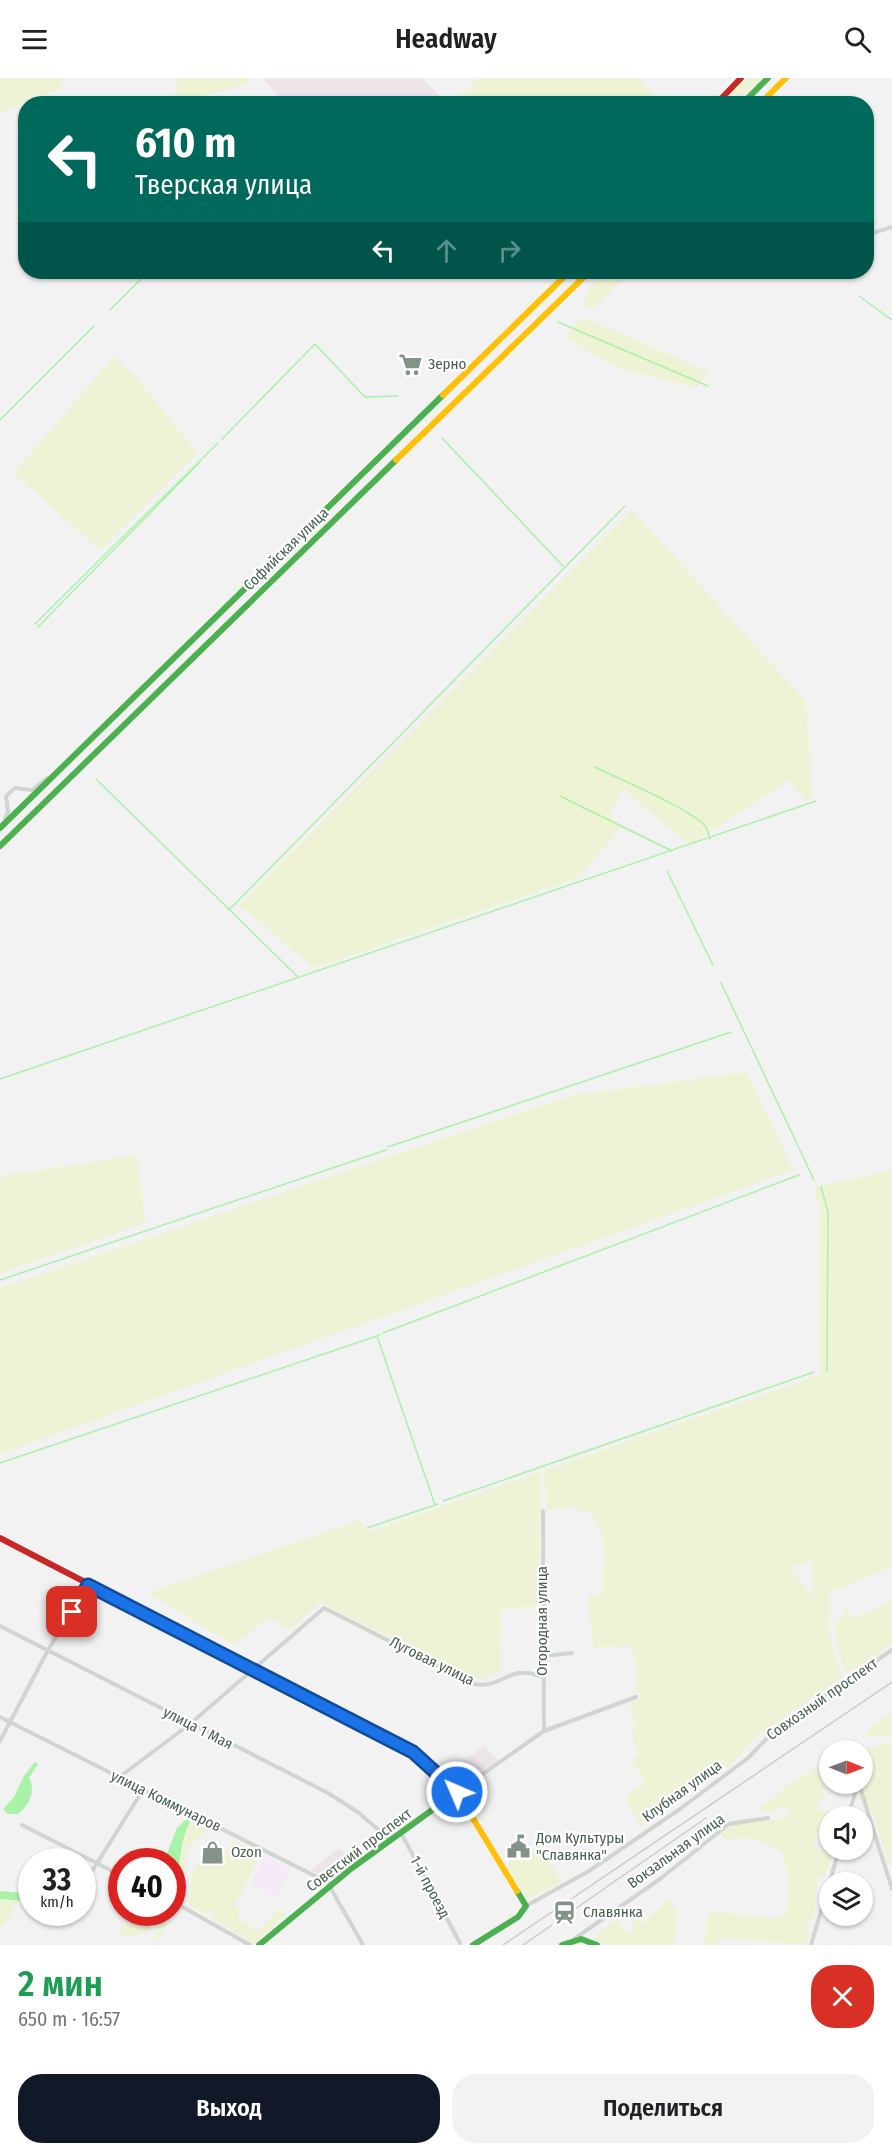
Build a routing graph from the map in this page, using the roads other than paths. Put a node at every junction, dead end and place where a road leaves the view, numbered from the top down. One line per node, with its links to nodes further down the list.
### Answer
1 (741, 78): 4 (main road)
2 (768, 78): 5 (main road)
3 (786, 78): 6 (main road)
4 (724, 96)
5 (750, 96)
6 (768, 96)
7 (892, 227): 8 (street)
8 (874, 233)
9 (562, 279): 11 (main road, Софийская улица)
10 (582, 279): 13 (main road, Софийская улица)
11 (60, 769): 12 (main road, Софийская улица); 12 (street)
12 (0, 826)
13 (0, 846)
14 (543, 1511): 21 (street, Огородная улица)
15 (0, 1538): 16 (main road)
16 (88, 1585): 18 (street); 22 (main road)
17 (0, 1626): 18 (street, улица 1 Мая)
18 (48, 1650): 26 (street); 27 (street, улица 1 Мая)
19 (892, 1650): 30 (street, Совхозный проспект)
20 (572, 1653): 21 (street)
21 (542, 1656): 23 (street, Огородная улица)
22 (253, 1668): 23 (street, Луговая улица); 27 (street); 33 (main road)
23 (542, 1677): 28 (street, Огородная улица)
24 (636, 1697): 28 (street, Советский проспект)
25 (0, 1717): 26 (street, улица Коммунаров)
26 (10, 1722): 29 (street); 31 (street, улица Коммунаров)
27 (190, 1724): 31 (street); 38 (street, улица 1 Мая)
28 (544, 1731): 33 (street, Советский проспект)
29 (0, 1741)
30 (754, 1751): 44 (street, Клубная улица)
31 (118, 1778): 32 (street, улица Коммунаров)
32 (143, 1790): 40 (street); 42 (street, улица Коммунаров)
33 (457, 1792): 37 (main road, Советский проспект); 44 (main road)
34 (862, 1794): 43 (street)
35 (768, 1818): 46 (street, Вокзальная улица)
36 (22, 1825): 40 (street)
37 (400, 1832): 38 (main road, Советский проспект); 47 (street, 1-й проезд)
38 (390, 1840): 42 (main road, Советский проспект)
39 (836, 1860): 54 (street)
40 (97, 1864): 41 (street)
41 (108, 1869)
42 (330, 1885): 50 (main road, Советский проспект); 51 (street)
43 (892, 1889)
44 (526, 1906): 52 (main road, Клубная улица)
45 (186, 1909): 49 (street)
46 (574, 1939): 48 (main road); 53 (main road)
47 (460, 1944)
48 (564, 1944)
49 (250, 1945)
50 (259, 1945)
51 (363, 1945)
52 (473, 1945)
53 (597, 1945)
54 (811, 1945)

